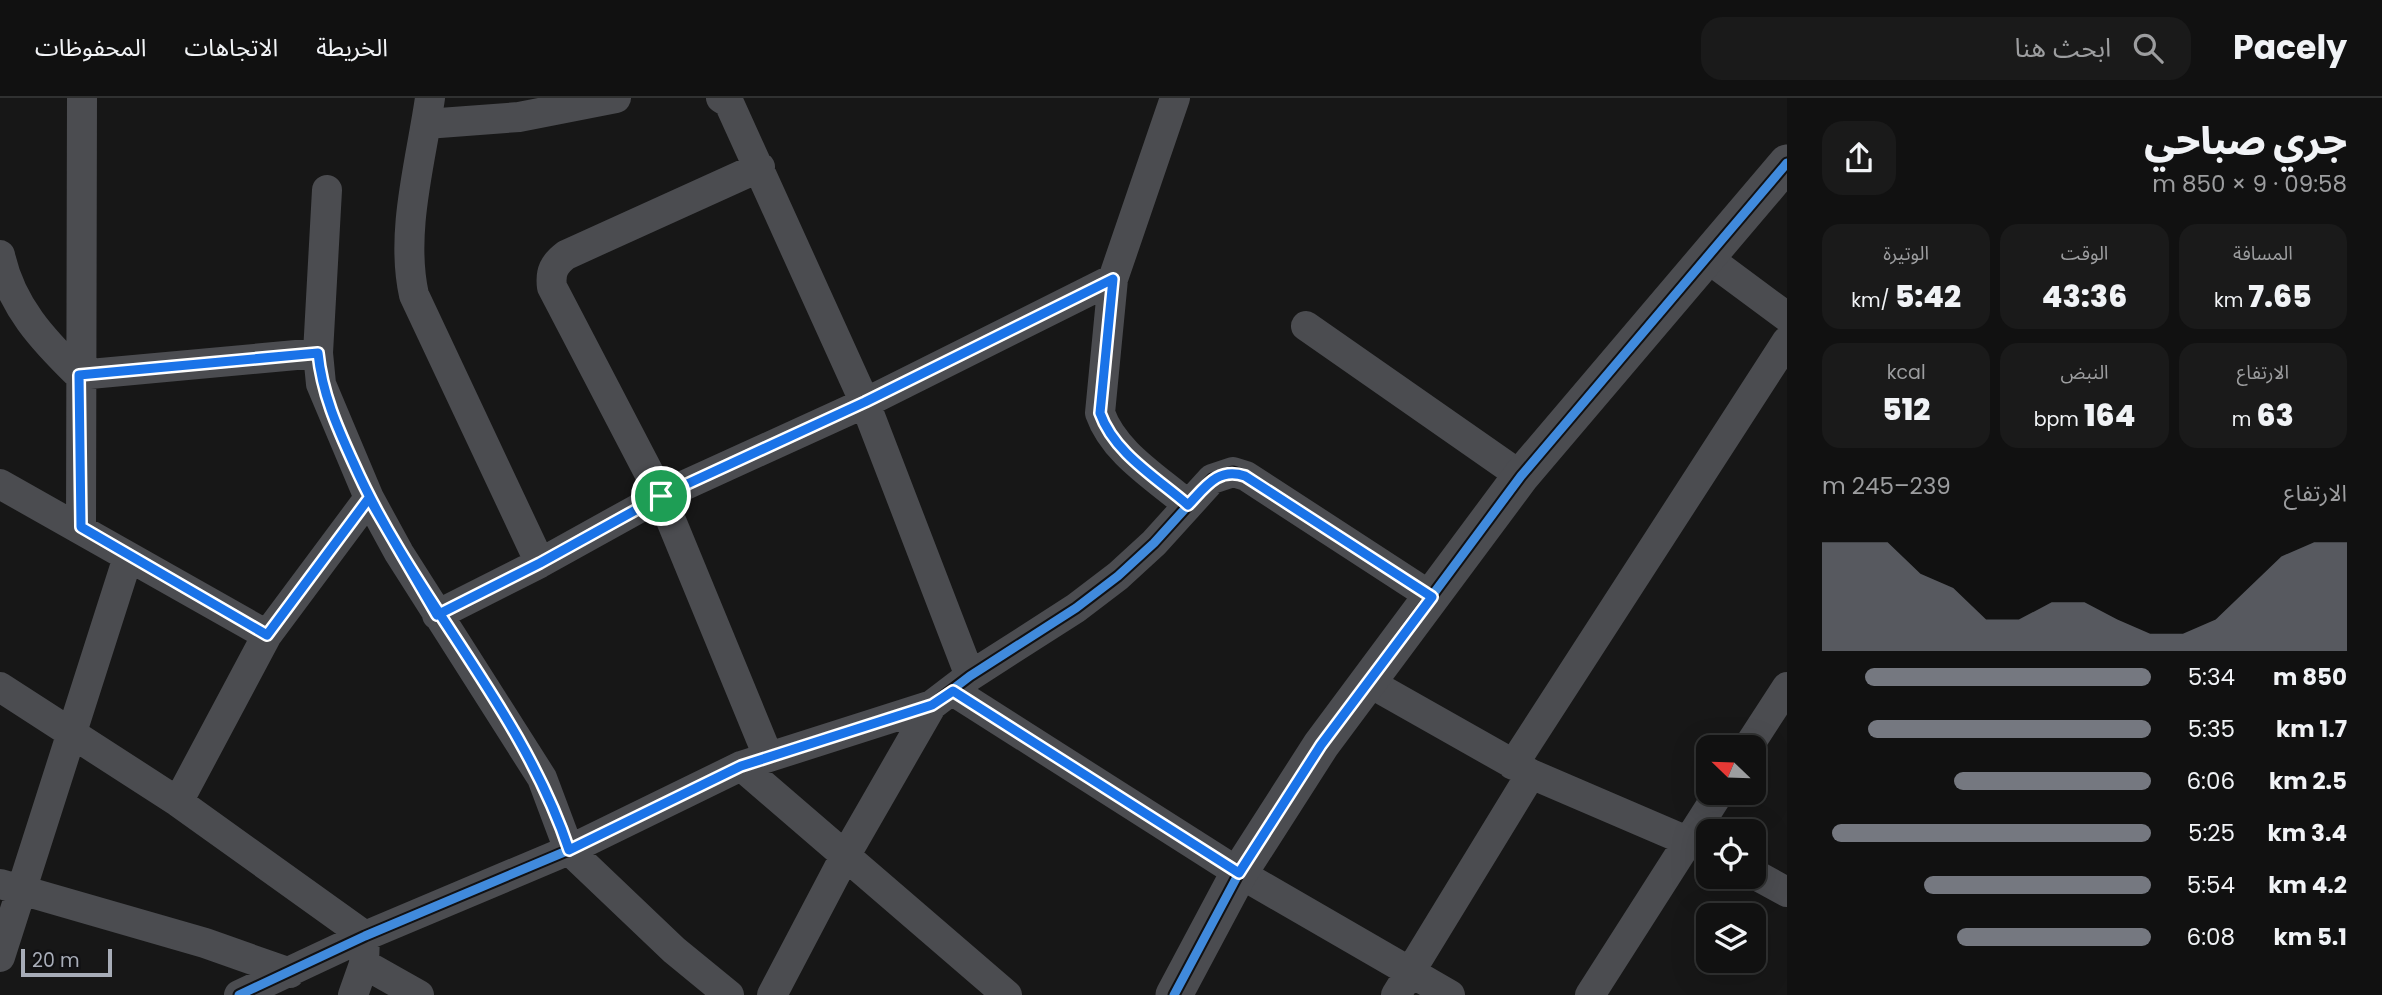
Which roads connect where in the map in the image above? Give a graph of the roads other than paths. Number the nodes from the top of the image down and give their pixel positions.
1 (82, 98) edge
2 (616, 98) edge
3 (721, 98) edge
4 (1175, 98) edge
5 (428, 111) edge
6 (1787, 163) edge
7 (760, 167) junction
8 (327, 190) dead end
9 (0, 256) edge
10 (1706, 257) junction
11 (1113, 279) junction
12 (1787, 317) edge
13 (1306, 326) dead end
14 (1787, 341) edge
15 (318, 353) junction
16 (79, 375) junction
17 (865, 402) junction
18 (1521, 476) junction
19 (0, 484) edge
20 (661, 496) junction
21 (369, 498) junction
22 (1188, 505) junction
23 (81, 527) junction
24 (128, 557) junction
25 (540, 563) junction
26 (1432, 597) junction
27 (437, 615) junction
28 (267, 635) junction
29 (1370, 683) junction
30 (0, 687) edge
31 (952, 691) junction
32 (1783, 703) edge
33 (71, 731) junction
34 (1758, 735) edge
35 (755, 761) junction
36 (1522, 769) junction
37 (178, 802) junction
38 (1696, 844) edge
39 (1696, 848) edge
40 (569, 850) junction
41 (844, 858) junction
42 (1239, 873) junction
43 (1766, 881) edge
44 (10, 887) edge
45 (1787, 892) edge
46 (364, 950) junction
47 (0, 957) edge
48 (290, 972) junction
49 (1403, 983) edge
50 (239, 995) edge
51 (353, 995) edge
52 (419, 995) edge
53 (729, 995) edge
54 (772, 995) edge
55 (1007, 995) edge
56 (1174, 995) edge
57 (1450, 995) edge
58 (1590, 995) edge

1 - 16 street
2 - 5 street
3 - 7 street
4 - 11 street
5 - 25 street
6 - 10 street
7 - 17 street
7 - 20 street
8 - 15 street
9 - 16 street
10 - 12 street
10 - 18 street
11 - 17 street
11 - 22 street
13 - 18 street
14 - 36 street
15 - 16 street
15 - 21 street
16 - 23 street
17 - 20 street
17 - 31 street
18 - 26 street
19 - 23 street
20 - 25 street
20 - 35 street
21 - 27 street
21 - 28 street
22 - 26 street
22 - 31 street
23 - 24 street
24 - 28 street
24 - 33 street
25 - 27 street
26 - 29 street
27 - 40 street
28 - 37 street
29 - 36 street
29 - 42 street
30 - 33 street
31 - 35 street
31 - 41 street
31 - 42 street
32 - 34 street
33 - 37 street
33 - 44 street
35 - 40 street
35 - 41 street
36 - 38 street
36 - 49 street
37 - 46 street
39 - 58 street
40 - 46 street
40 - 53 street
41 - 54 street
41 - 55 street
42 - 49 street
42 - 56 street
43 - 45 street
44 - 47 street
44 - 48 street
46 - 48 street
46 - 51 street
46 - 52 street
48 - 50 street
49 - 57 street

